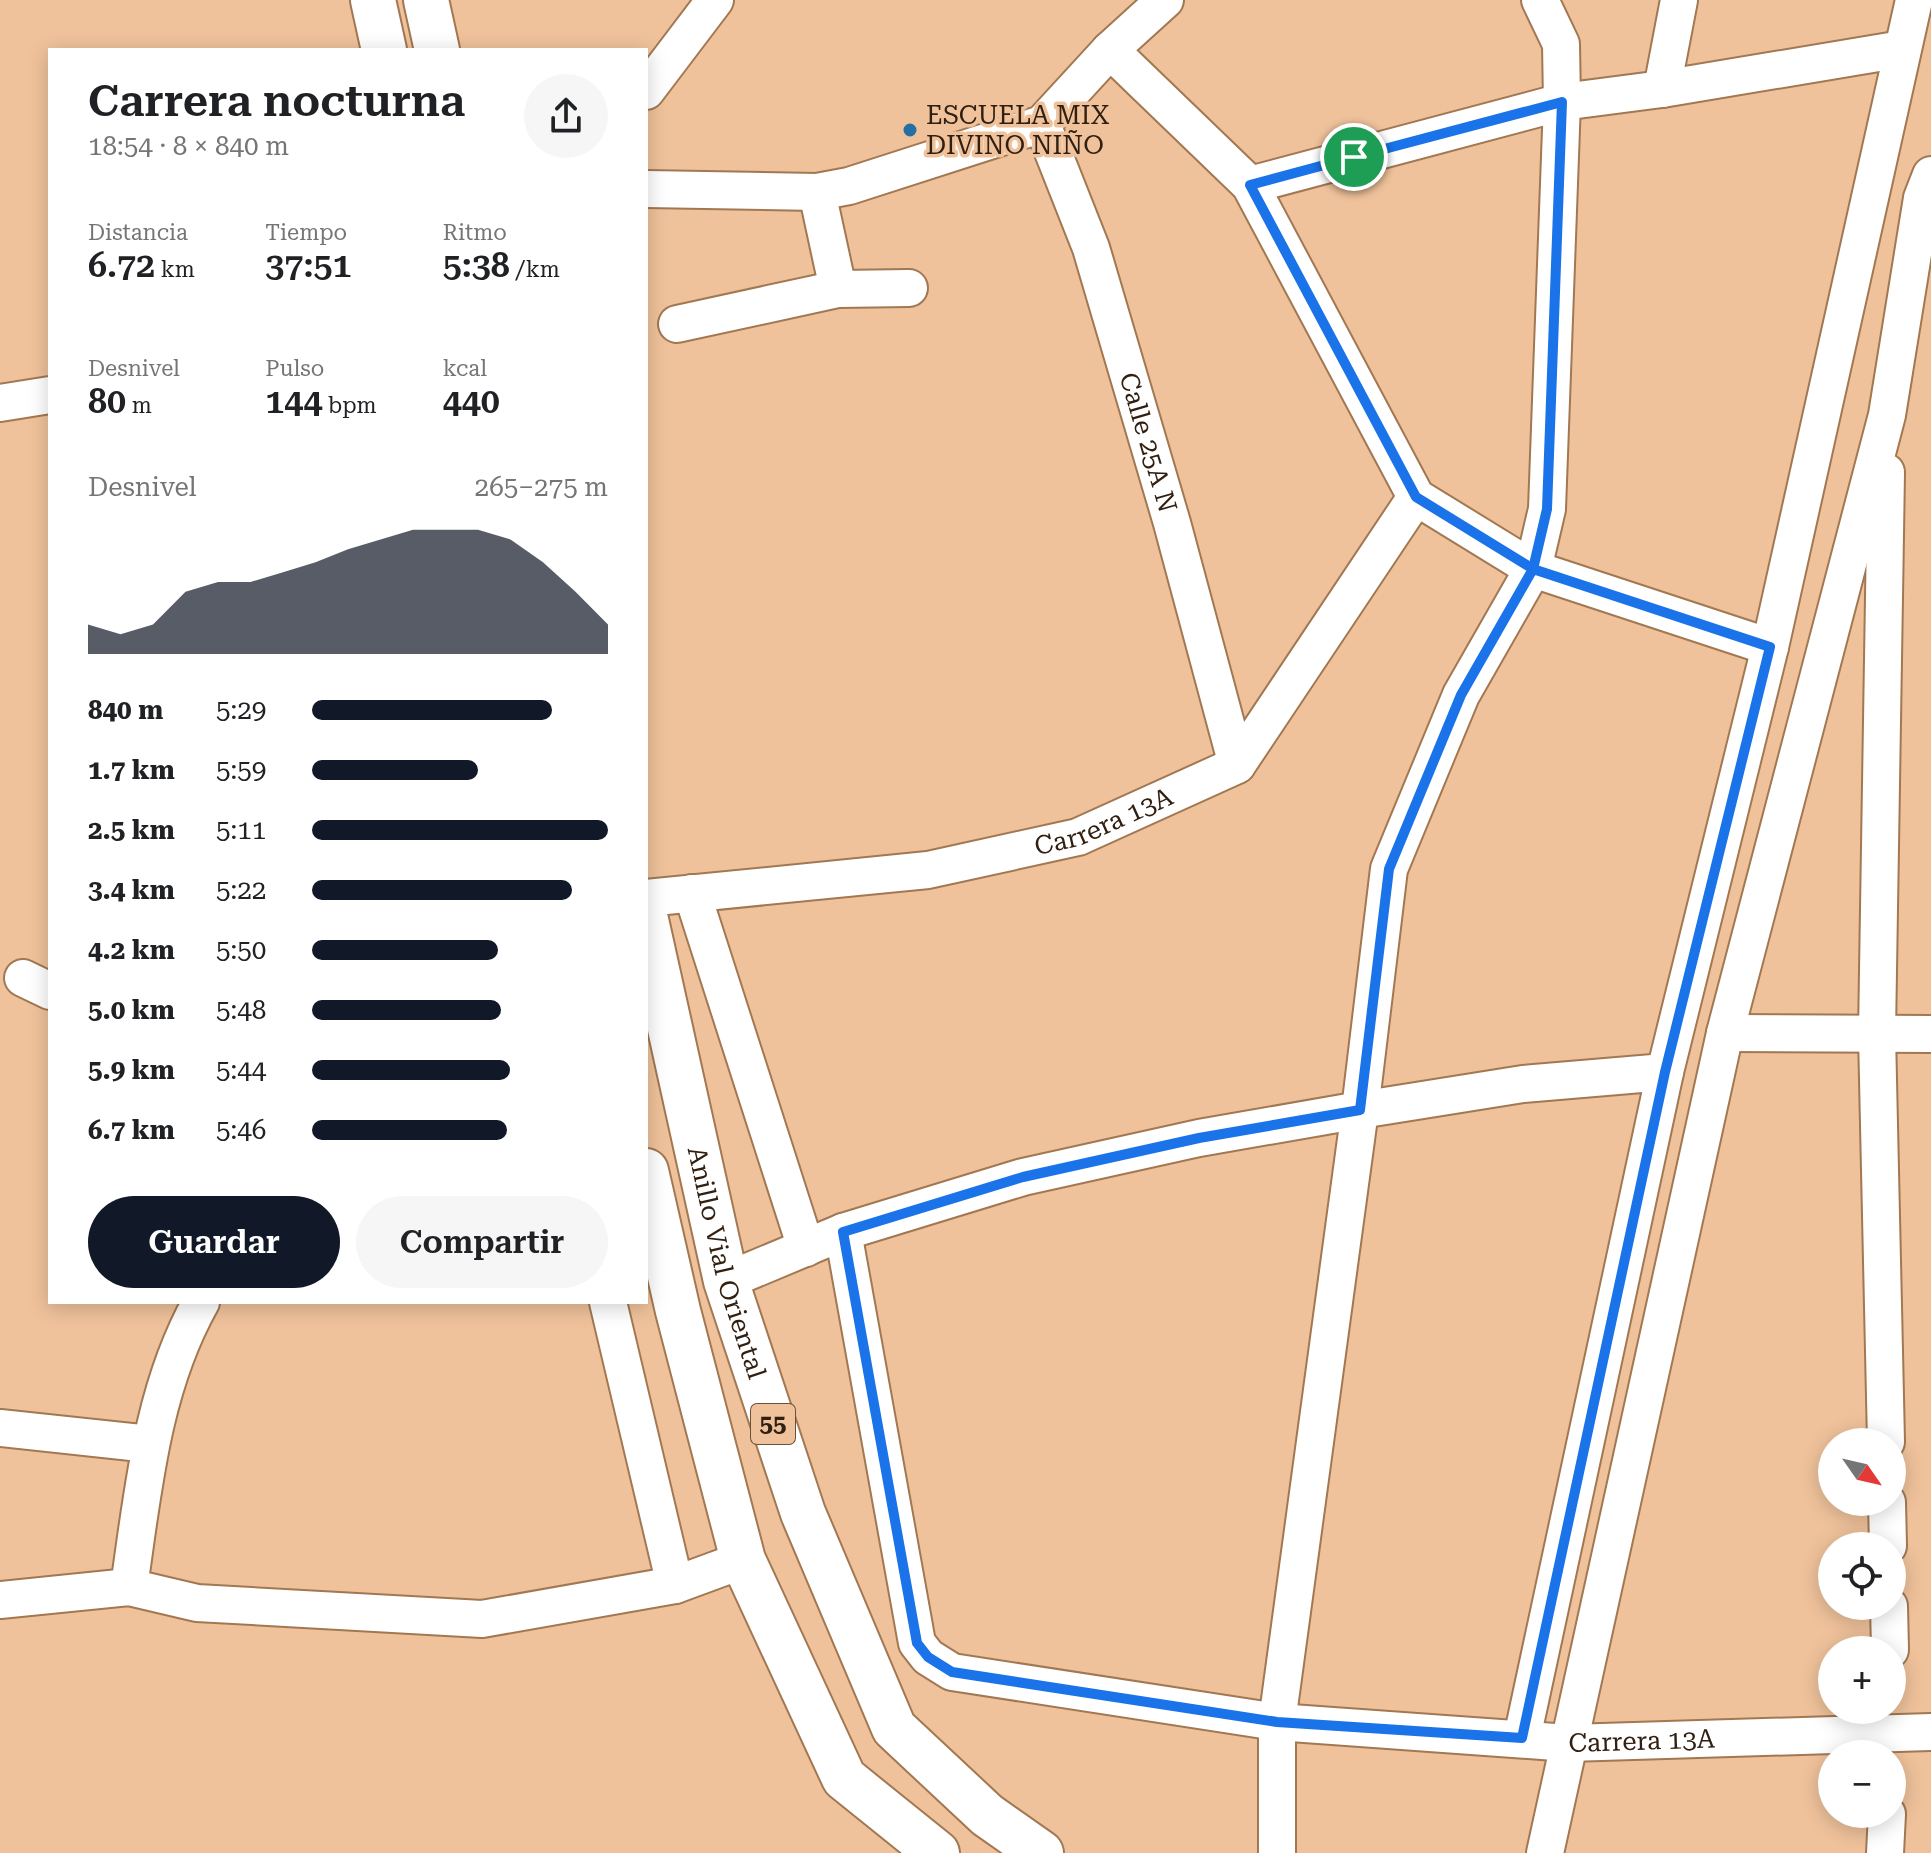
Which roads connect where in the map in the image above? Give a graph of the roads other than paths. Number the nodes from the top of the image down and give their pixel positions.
1 (373, 0) edge
2 (426, 0) edge
3 (715, 0) edge
4 (1165, 0) edge
5 (1540, 0) edge
6 (1679, 0) edge
7 (1914, 0) edge
8 (384, 48) edge
9 (437, 48) edge
10 (1902, 49) junction
11 (1110, 50) junction
12 (648, 88) edge
13 (1662, 89) junction
14 (1562, 102) junction
15 (1042, 124) junction
16 (1931, 175) edge
17 (1250, 185) junction
18 (648, 189) edge
19 (817, 192) junction
20 (909, 288) dead end
21 (838, 289) junction
22 (677, 324) dead end
23 (48, 395) edge
24 (0, 403) edge
25 (1887, 415) junction
26 (1416, 497) junction
27 (1533, 569) junction
28 (1770, 647) junction
29 (1237, 765) junction
30 (692, 893) junction
31 (648, 898) edge
32 (648, 929) edge
33 (1725, 1033) junction
34 (1877, 1034) junction
35 (1931, 1034) edge
36 (1665, 1072) junction
37 (1360, 1110) junction
38 (648, 1180) edge
39 (843, 1232) junction
40 (806, 1248) junction
41 (726, 1281) junction
42 (200, 1304) edge
43 (608, 1304) edge
44 (0, 1428) edge
45 (1886, 1428) edge
46 (150, 1444) junction
47 (743, 1560) junction
48 (675, 1585) junction
49 (129, 1587) junction
50 (0, 1600) edge
51 (1277, 1722) junction
52 (1891, 1732) edge
53 (1931, 1732) edge
54 (1522, 1738) junction
55 (1569, 1743) junction
56 (1886, 1828) edge
57 (937, 1853) edge
58 (1041, 1853) edge
59 (1277, 1853) edge
60 (1545, 1853) edge
61 (1885, 1853) edge

1 - 8 highway
2 - 9 highway
3 - 12 street
4 - 11 street
5 - 14 street
6 - 13 street
7 - 10 street
10 - 13 street
10 - 28 street
11 - 15 street
11 - 17 street
13 - 14 street
14 - 17 street
14 - 27 street
15 - 19 street
15 - 29 street, Calle 25A N
16 - 25 street
17 - 26 street
18 - 19 street
19 - 21 street
20 - 21 street
21 - 22 street
23 - 24 street
25 - 33 street
25 - 34 street
26 - 27 street
26 - 29 street
27 - 28 street
27 - 37 street
28 - 36 street
29 - 30 street, Carrera 13A
30 - 31 street, Carrera 13A
30 - 40 street
32 - 41 highway, Anillo Vial Oriental / 55
33 - 34 street
33 - 55 street
34 - 35 street
34 - 45 street
36 - 37 street
36 - 54 street
37 - 39 street
37 - 51 street
38 - 47 highway, 55
39 - 40 street
39 - 51 street, Carrera 13A
40 - 41 street
41 - 58 highway, Anillo Vial Oriental / 55
42 - 46 street
43 - 48 street
44 - 46 street
46 - 49 street
47 - 48 street
47 - 57 highway, 55
48 - 49 street
49 - 50 street
51 - 54 street, Carrera 13A
51 - 59 street
52 - 53 street, Carrera 13A
52 - 55 street, Carrera 13A
54 - 55 street, Carrera 13A
55 - 60 street
56 - 61 street

